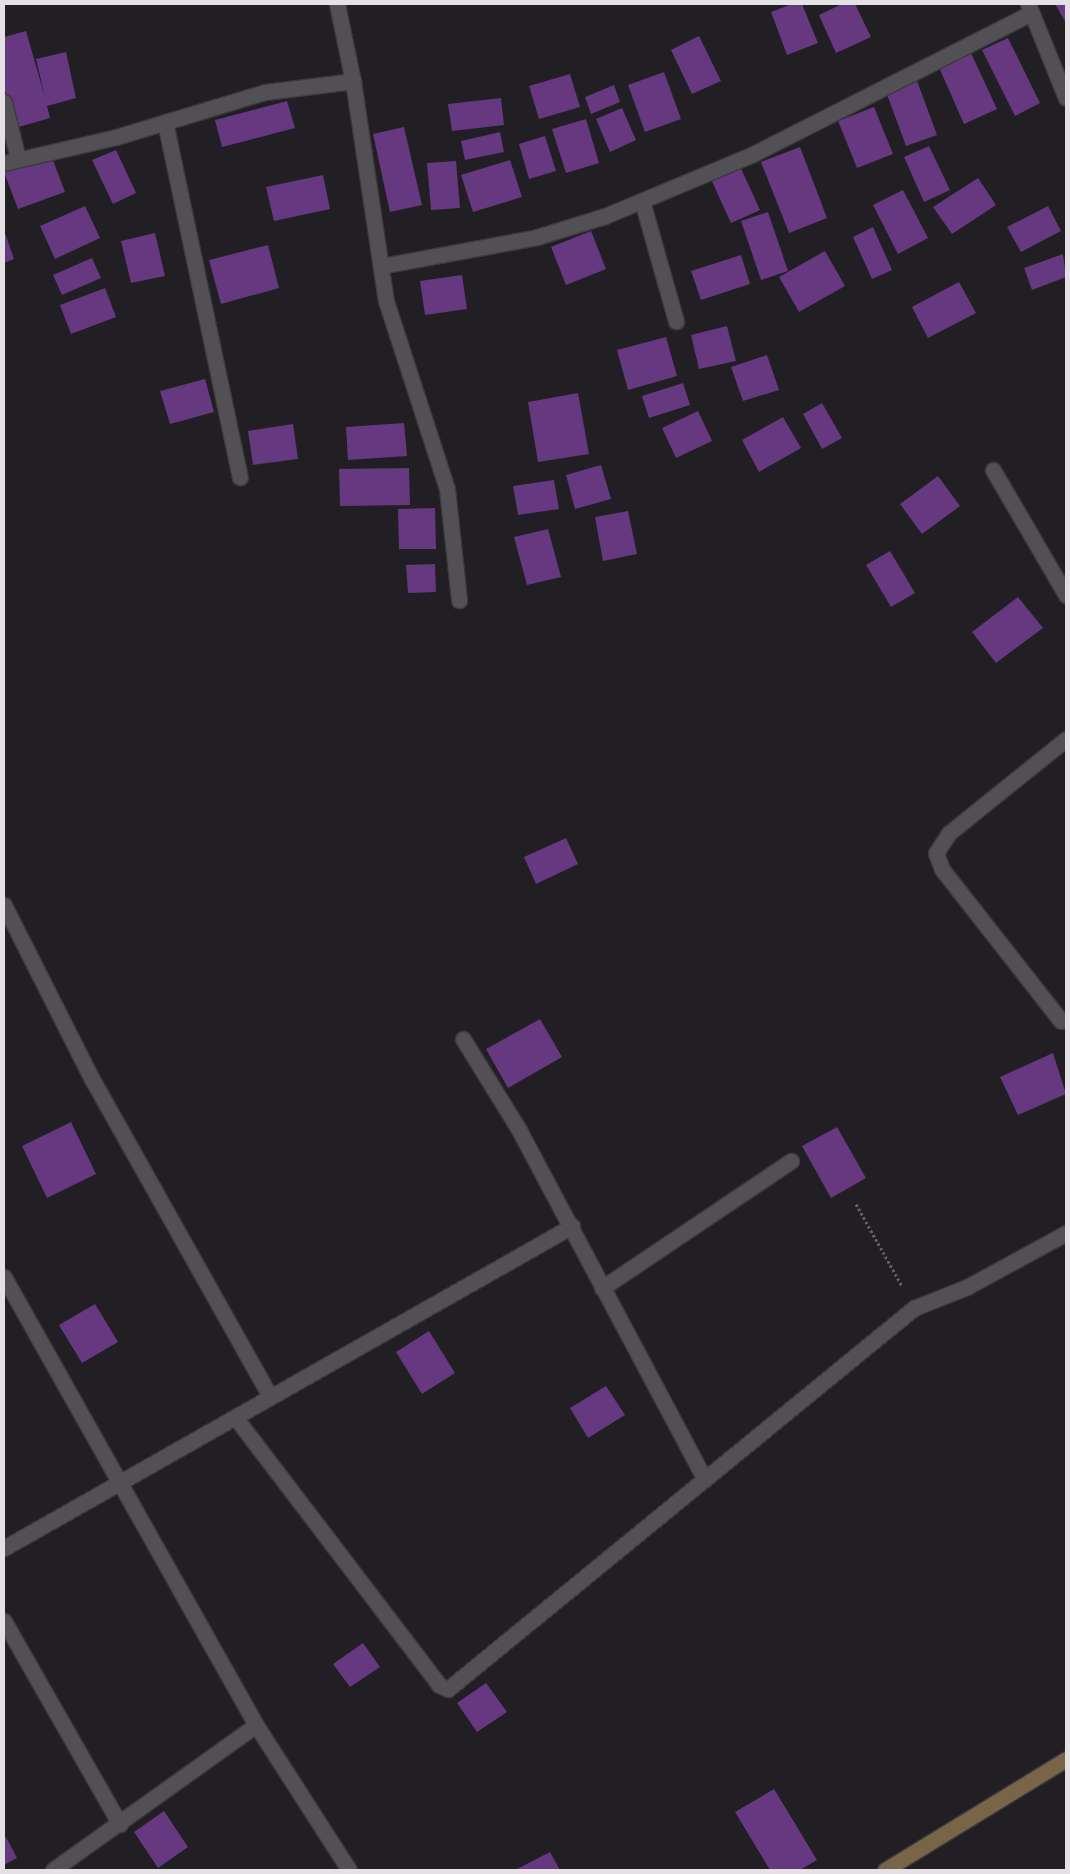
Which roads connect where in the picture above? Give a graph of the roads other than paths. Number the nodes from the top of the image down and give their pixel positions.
1 (337, 4) edge
2 (1029, 8) edge
3 (353, 81) junction
4 (1066, 98) edge
5 (4, 102) edge
6 (165, 122) junction
7 (11, 161) edge
8 (642, 201) junction
9 (382, 266) junction
10 (676, 321) dead end
11 (993, 470) dead end
12 (240, 477) dead end
13 (1066, 595) edge
14 (459, 600) dead end
15 (1066, 740) edge
16 (4, 905) edge
17 (1061, 1021) dead end
18 (463, 1039) dead end
19 (790, 1161) dead end
20 (572, 1226) junction
21 (1066, 1233) edge
22 (4, 1277) edge
23 (602, 1288) junction
24 (270, 1396) junction
25 (235, 1417) junction
26 (705, 1479) junction
27 (120, 1482) junction
28 (4, 1548) edge
29 (4, 1621) edge
30 (256, 1725) junction
31 (1066, 1759) edge
32 (120, 1824) junction
33 (53, 1870) edge
34 (349, 1870) edge
35 (885, 1870) edge

1 - 3 street
2 - 4 street
2 - 8 street
3 - 6 street
3 - 9 street
5 - 7 street
6 - 7 street
6 - 12 street
8 - 9 street
8 - 10 street
9 - 14 street
11 - 13 street
15 - 17 street
16 - 24 street
18 - 20 street
19 - 23 street
20 - 23 street
20 - 24 street
21 - 26 street
22 - 27 street
23 - 26 street
24 - 25 street
25 - 26 street
25 - 27 street
27 - 28 street
27 - 30 street
29 - 32 street
30 - 32 street
30 - 34 street
31 - 35 street
32 - 33 street

